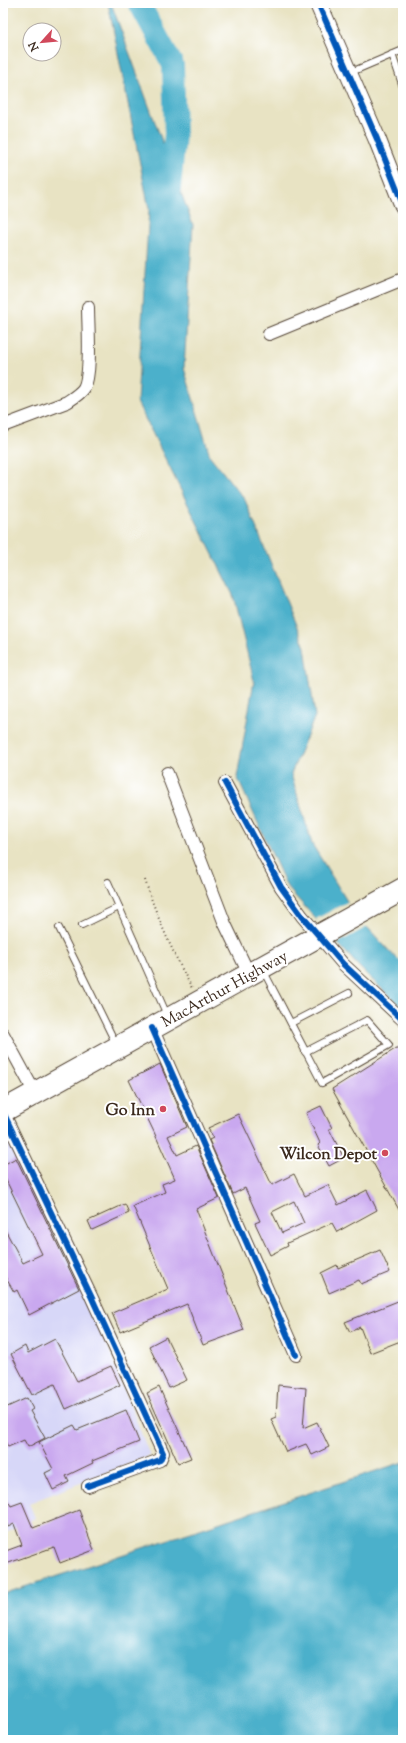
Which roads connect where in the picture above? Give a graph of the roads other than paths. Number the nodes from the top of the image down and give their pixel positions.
1 (318, 3) edge
2 (403, 50) edge
3 (392, 54) junction
4 (348, 73) junction
5 (403, 87) edge
6 (403, 205) edge
7 (403, 279) edge
8 (88, 307) dead end
9 (268, 334) dead end
10 (3, 426) edge
11 (167, 773) dead end
12 (225, 783) dead end
13 (108, 882) dead end
14 (400, 891) edge
15 (119, 907) junction
16 (82, 925) dead end
17 (59, 928) dead end
18 (321, 935) junction
19 (255, 970) junction
20 (349, 993) dead end
21 (403, 1020) edge
22 (160, 1023) junction
23 (291, 1024) junction
24 (3, 1034) edge
25 (117, 1047) junction
26 (306, 1052) junction
27 (35, 1093) junction
28 (3, 1111) edge
29 (296, 1355) dead end
30 (88, 1486) dead end

1 - 4 street
2 - 3 lane
3 - 4 lane
3 - 5 lane
4 - 6 street
7 - 9 street
8 - 10 street
11 - 19 street
12 - 18 street
13 - 15 lane
14 - 18 highway, MacArthur Highway
15 - 16 lane
15 - 22 lane
17 - 25 lane
18 - 19 highway, MacArthur Highway
18 - 21 street
19 - 22 highway, MacArthur Highway
19 - 23 lane
20 - 23 lane
22 - 25 highway, MacArthur Highway
22 - 29 street
23 - 26 lane
24 - 27 street
25 - 27 highway, MacArthur Highway
26 - 26 lane
27 - 28 highway, MacArthur Highway
28 - 30 street

